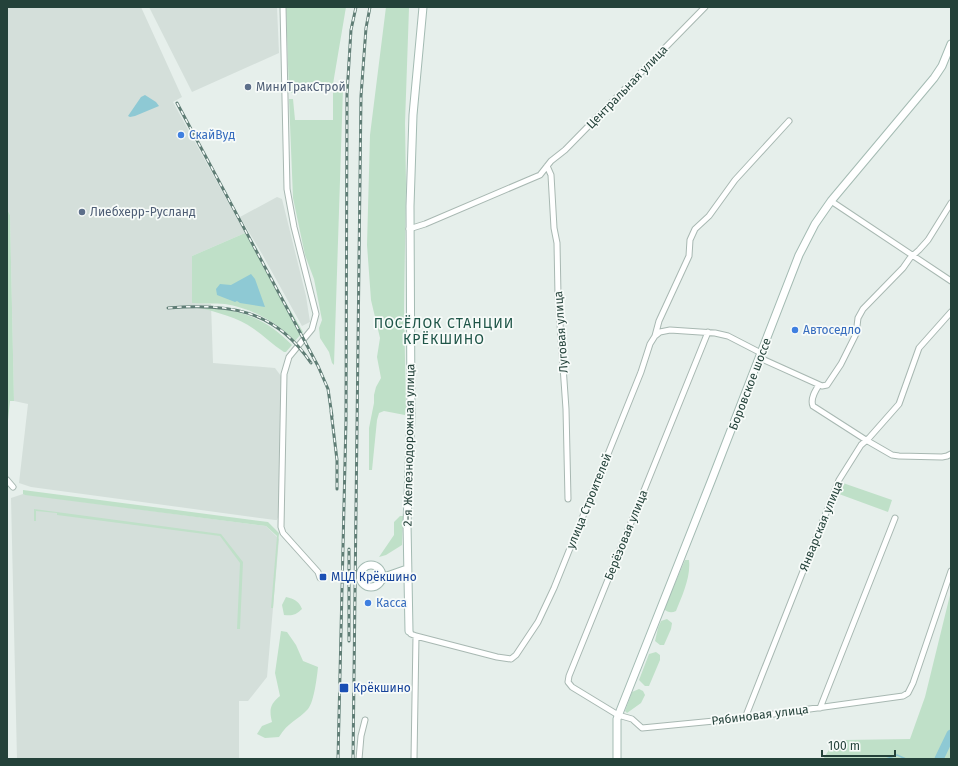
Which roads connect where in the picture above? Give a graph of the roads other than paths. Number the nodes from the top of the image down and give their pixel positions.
1 (282, 7) edge
2 (424, 7) edge
3 (705, 7) edge
4 (951, 44) edge
5 (789, 121) dead end
6 (548, 166) junction
7 (832, 201) junction
8 (951, 202) edge
9 (409, 229) junction
10 (913, 255) junction
11 (951, 281) edge
12 (951, 312) edge
13 (708, 332) junction
14 (655, 336) junction
15 (760, 356) junction
16 (820, 385) junction
17 (866, 440) junction
18 (951, 454) edge
19 (7, 480) edge
20 (13, 487) dead end
21 (568, 499) dead end
22 (895, 518) dead end
23 (406, 569) junction
24 (951, 571) edge
25 (383, 577) dead end
26 (320, 578) dead end
27 (409, 631) joint
28 (416, 636) junction
29 (820, 708) junction
30 (618, 715) junction
31 (745, 718) junction
32 (365, 720) dead end
33 (360, 759) edge
34 (414, 759) edge
35 (617, 759) edge

1 - 26 street
2 - 9 main road, 2-я Железнодорожная улица
3 - 6 street, Центральная улица
4 - 7 main road, Боровское шоссе
5 - 14 street, улица Строителей
6 - 9 street, Центральная улица
6 - 21 street, Луговая улица
7 - 10 street
7 - 15 main road, Боровское шоссе
8 - 10 street
9 - 23 main road, 2-я Железнодорожная улица
10 - 11 street
10 - 16 street
12 - 17 street, Январская улица
13 - 14 street
13 - 15 street
13 - 30 street, Берёзовая улица
14 - 28 street, улица Строителей
15 - 16 street
15 - 30 main road, Боровское шоссе
16 - 17 street
17 - 18 street
17 - 31 street, Январская улица
19 - 20 street
22 - 29 street
23 - 25 main road
23 - 27 main road, 2-я Железнодорожная улица
24 - 29 street, Рябиновая улица
27 - 28 street, 2-я Железнодорожная улица
28 - 34 street
29 - 31 street, Рябиновая улица
30 - 31 street, Рябиновая улица
30 - 35 main road, Боровское шоссе
32 - 33 street

